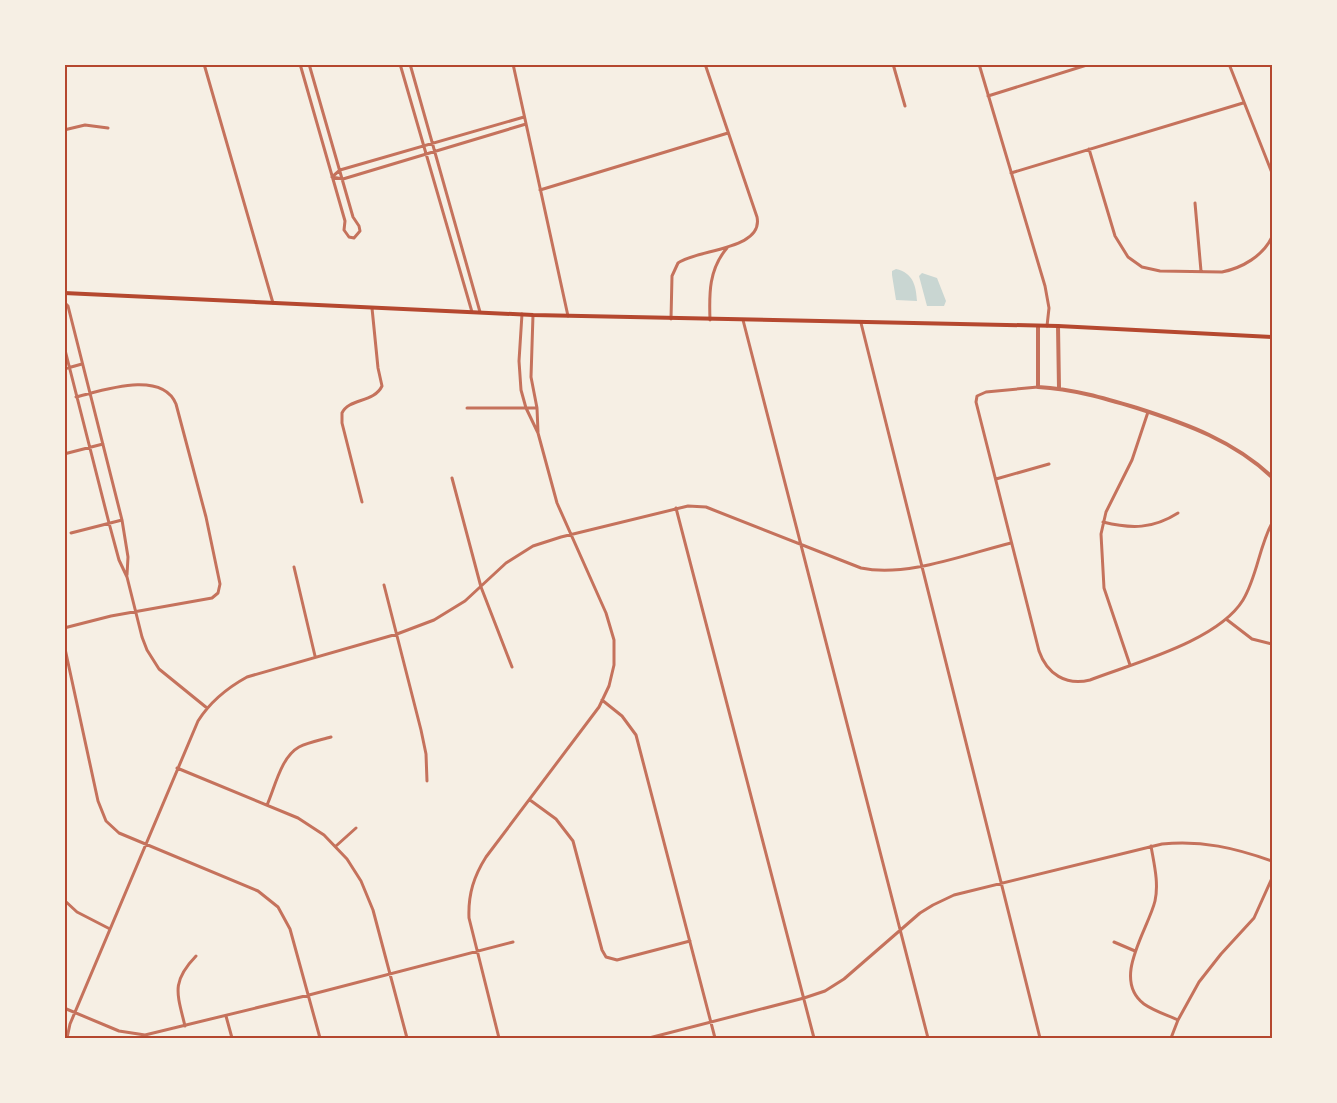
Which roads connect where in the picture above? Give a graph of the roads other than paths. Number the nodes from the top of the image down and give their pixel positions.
1 (204, 64) edge
2 (300, 64) edge
3 (309, 64) edge
4 (400, 64) edge
5 (410, 64) edge
6 (513, 64) edge
7 (705, 64) edge
8 (893, 64) edge
9 (979, 64) edge
10 (1090, 64) edge
11 (1229, 64) edge
12 (988, 96) junction
13 (1243, 103) junction
14 (905, 106) dead end
15 (524, 117) junction
16 (526, 124) junction
17 (108, 128) dead end
18 (64, 130) edge
19 (728, 133) junction
20 (432, 143) junction
21 (423, 146) junction
22 (1089, 149) junction
23 (435, 152) junction
24 (426, 154) junction
25 (340, 170) junction
26 (1011, 173) junction
27 (1272, 173) edge
28 (332, 177) junction
29 (343, 179) junction
30 (540, 190) junction
31 (1195, 202) dead end
32 (1272, 237) edge
33 (1271, 246) edge
34 (728, 247) junction
35 (1201, 271) junction
36 (64, 293) edge
37 (64, 302) edge
38 (273, 303) junction
39 (372, 308) junction
40 (472, 312) junction
41 (480, 312) junction
42 (522, 314) junction
43 (533, 315) junction
44 (568, 316) junction
45 (671, 319) junction
46 (710, 320) junction
47 (743, 320) junction
48 (860, 321) junction
49 (1038, 326) junction
50 (1047, 326) junction
51 (1058, 326) junction
52 (1272, 337) edge
53 (64, 346) edge
54 (82, 364) junction
55 (70, 367) junction
56 (64, 369) edge
57 (1038, 387) junction
58 (1059, 388) junction
59 (90, 393) junction
60 (76, 397) junction
61 (467, 408) dead end
62 (525, 408) junction
63 (537, 408) junction
64 (1148, 412) junction
65 (538, 434) junction
66 (103, 444) junction
67 (90, 447) junction
68 (64, 454) edge
69 (1049, 464) dead end
70 (1272, 477) edge
71 (452, 478) dead end
72 (996, 479) junction
73 (362, 502) dead end
74 (676, 508) junction
75 (1178, 513) dead end
76 (122, 520) junction
77 (1103, 522) junction
78 (109, 523) junction
79 (1272, 523) edge
80 (71, 533) dead end
81 (570, 535) junction
82 (1011, 543) junction
83 (802, 545) junction
84 (922, 566) junction
85 (294, 567) dead end
86 (127, 577) junction
87 (384, 585) dead end
88 (481, 587) junction
89 (135, 612) junction
90 (1226, 619) junction
91 (64, 628) edge
92 (397, 634) junction
93 (64, 644) edge
94 (1272, 644) edge
95 (315, 656) junction
96 (1130, 665) junction
97 (512, 668) dead end
98 (602, 700) junction
99 (207, 708) junction
100 (331, 737) dead end
101 (177, 768) junction
102 (427, 781) dead end
103 (530, 800) junction
104 (267, 805) junction
105 (356, 828) dead end
106 (146, 844) junction
107 (336, 846) junction
108 (1151, 846) junction
109 (1272, 861) edge
110 (1272, 878) edge
111 (1001, 883) junction
112 (64, 900) edge
113 (110, 929) junction
114 (900, 931) junction
115 (690, 941) junction
116 (513, 942) dead end
117 (1114, 942) dead end
118 (476, 951) junction
119 (1135, 951) junction
120 (196, 956) dead end
121 (390, 973) junction
122 (309, 995) junction
123 (804, 998) junction
124 (64, 1008) edge
125 (75, 1013) junction
126 (226, 1016) junction
127 (1178, 1020) junction
128 (711, 1022) junction
129 (185, 1026) junction
130 (145, 1037) edge
131 (67, 1038) edge
132 (232, 1038) edge
133 (320, 1038) edge
134 (406, 1038) edge
135 (499, 1038) edge
136 (534, 1038) edge
137 (548, 1038) edge
138 (649, 1038) edge
139 (715, 1038) edge
140 (814, 1038) edge
141 (928, 1038) edge
142 (1040, 1038) edge
143 (1171, 1038) edge

1 - 38 street
2 - 28 street
3 - 25 street
4 - 21 street
5 - 20 street
6 - 15 street
7 - 19 street
8 - 14 street
9 - 12 street
10 - 12 street
11 - 13 street
12 - 26 street
13 - 22 street
13 - 27 street
15 - 16 street
15 - 20 street
16 - 23 street
16 - 30 street
17 - 18 street
19 - 30 street
19 - 34 street
20 - 21 street
20 - 23 street
21 - 24 street
21 - 25 street
22 - 26 street
22 - 35 street
23 - 24 street
23 - 41 street
24 - 29 street
24 - 40 street
25 - 28 street
25 - 29 street
26 - 50 street
28 - 29 street
28 - 29 street
30 - 44 street
31 - 35 street
32 - 33 street
33 - 35 street
34 - 45 street
34 - 46 street
36 - 38 main road
37 - 54 street
38 - 39 main road
39 - 40 main road
39 - 73 street
40 - 41 main road
41 - 42 main road
42 - 43 main road
42 - 62 street
43 - 44 main road
43 - 63 street
44 - 45 main road
45 - 46 main road
46 - 47 main road
47 - 48 main road
47 - 83 street
48 - 49 main road
48 - 84 street
49 - 50 main road
49 - 57 street
50 - 51 main road
51 - 52 main road
51 - 58 street
53 - 55 street
54 - 55 street
54 - 59 street
55 - 56 street
55 - 60 street
57 - 58 street
57 - 72 street
58 - 64 street
59 - 60 street
59 - 66 street
59 - 89 street
60 - 67 street
61 - 62 street
62 - 63 street
62 - 65 street
63 - 65 street
64 - 70 street
64 - 77 street
65 - 81 street
66 - 67 street
66 - 76 street
67 - 68 street
67 - 78 street
69 - 72 street
71 - 88 street
72 - 82 street
74 - 81 street
74 - 83 street
74 - 123 street
75 - 77 street
76 - 78 street
76 - 86 street
77 - 96 street
78 - 80 street
78 - 86 street
79 - 90 street
81 - 88 street
81 - 98 street
82 - 84 street
82 - 96 street
83 - 84 street
83 - 114 street
84 - 111 street
85 - 95 street
86 - 89 street
87 - 92 street
88 - 92 street
88 - 97 street
89 - 91 street
89 - 99 street
90 - 94 street
90 - 96 street
92 - 95 street
92 - 102 street
93 - 106 street
95 - 99 street
98 - 103 street
98 - 115 street
99 - 101 street
100 - 104 street
101 - 104 street
101 - 106 street
103 - 115 street
103 - 118 street
104 - 107 street
105 - 107 street
106 - 113 street
106 - 122 street
107 - 121 street
108 - 109 street
108 - 111 street
108 - 119 street
110 - 127 street
111 - 114 street
111 - 142 street
112 - 113 street
113 - 125 street
114 - 123 street
114 - 141 street
115 - 128 street
116 - 118 street
117 - 119 street
118 - 121 street
118 - 135 street
119 - 127 street
120 - 129 street
121 - 122 street
121 - 134 street
122 - 126 street
122 - 133 street
123 - 128 street
123 - 140 street
124 - 125 street
125 - 130 street
125 - 131 street
126 - 129 street
126 - 132 street
127 - 143 street
128 - 138 street
128 - 139 street
129 - 130 street
136 - 137 street

